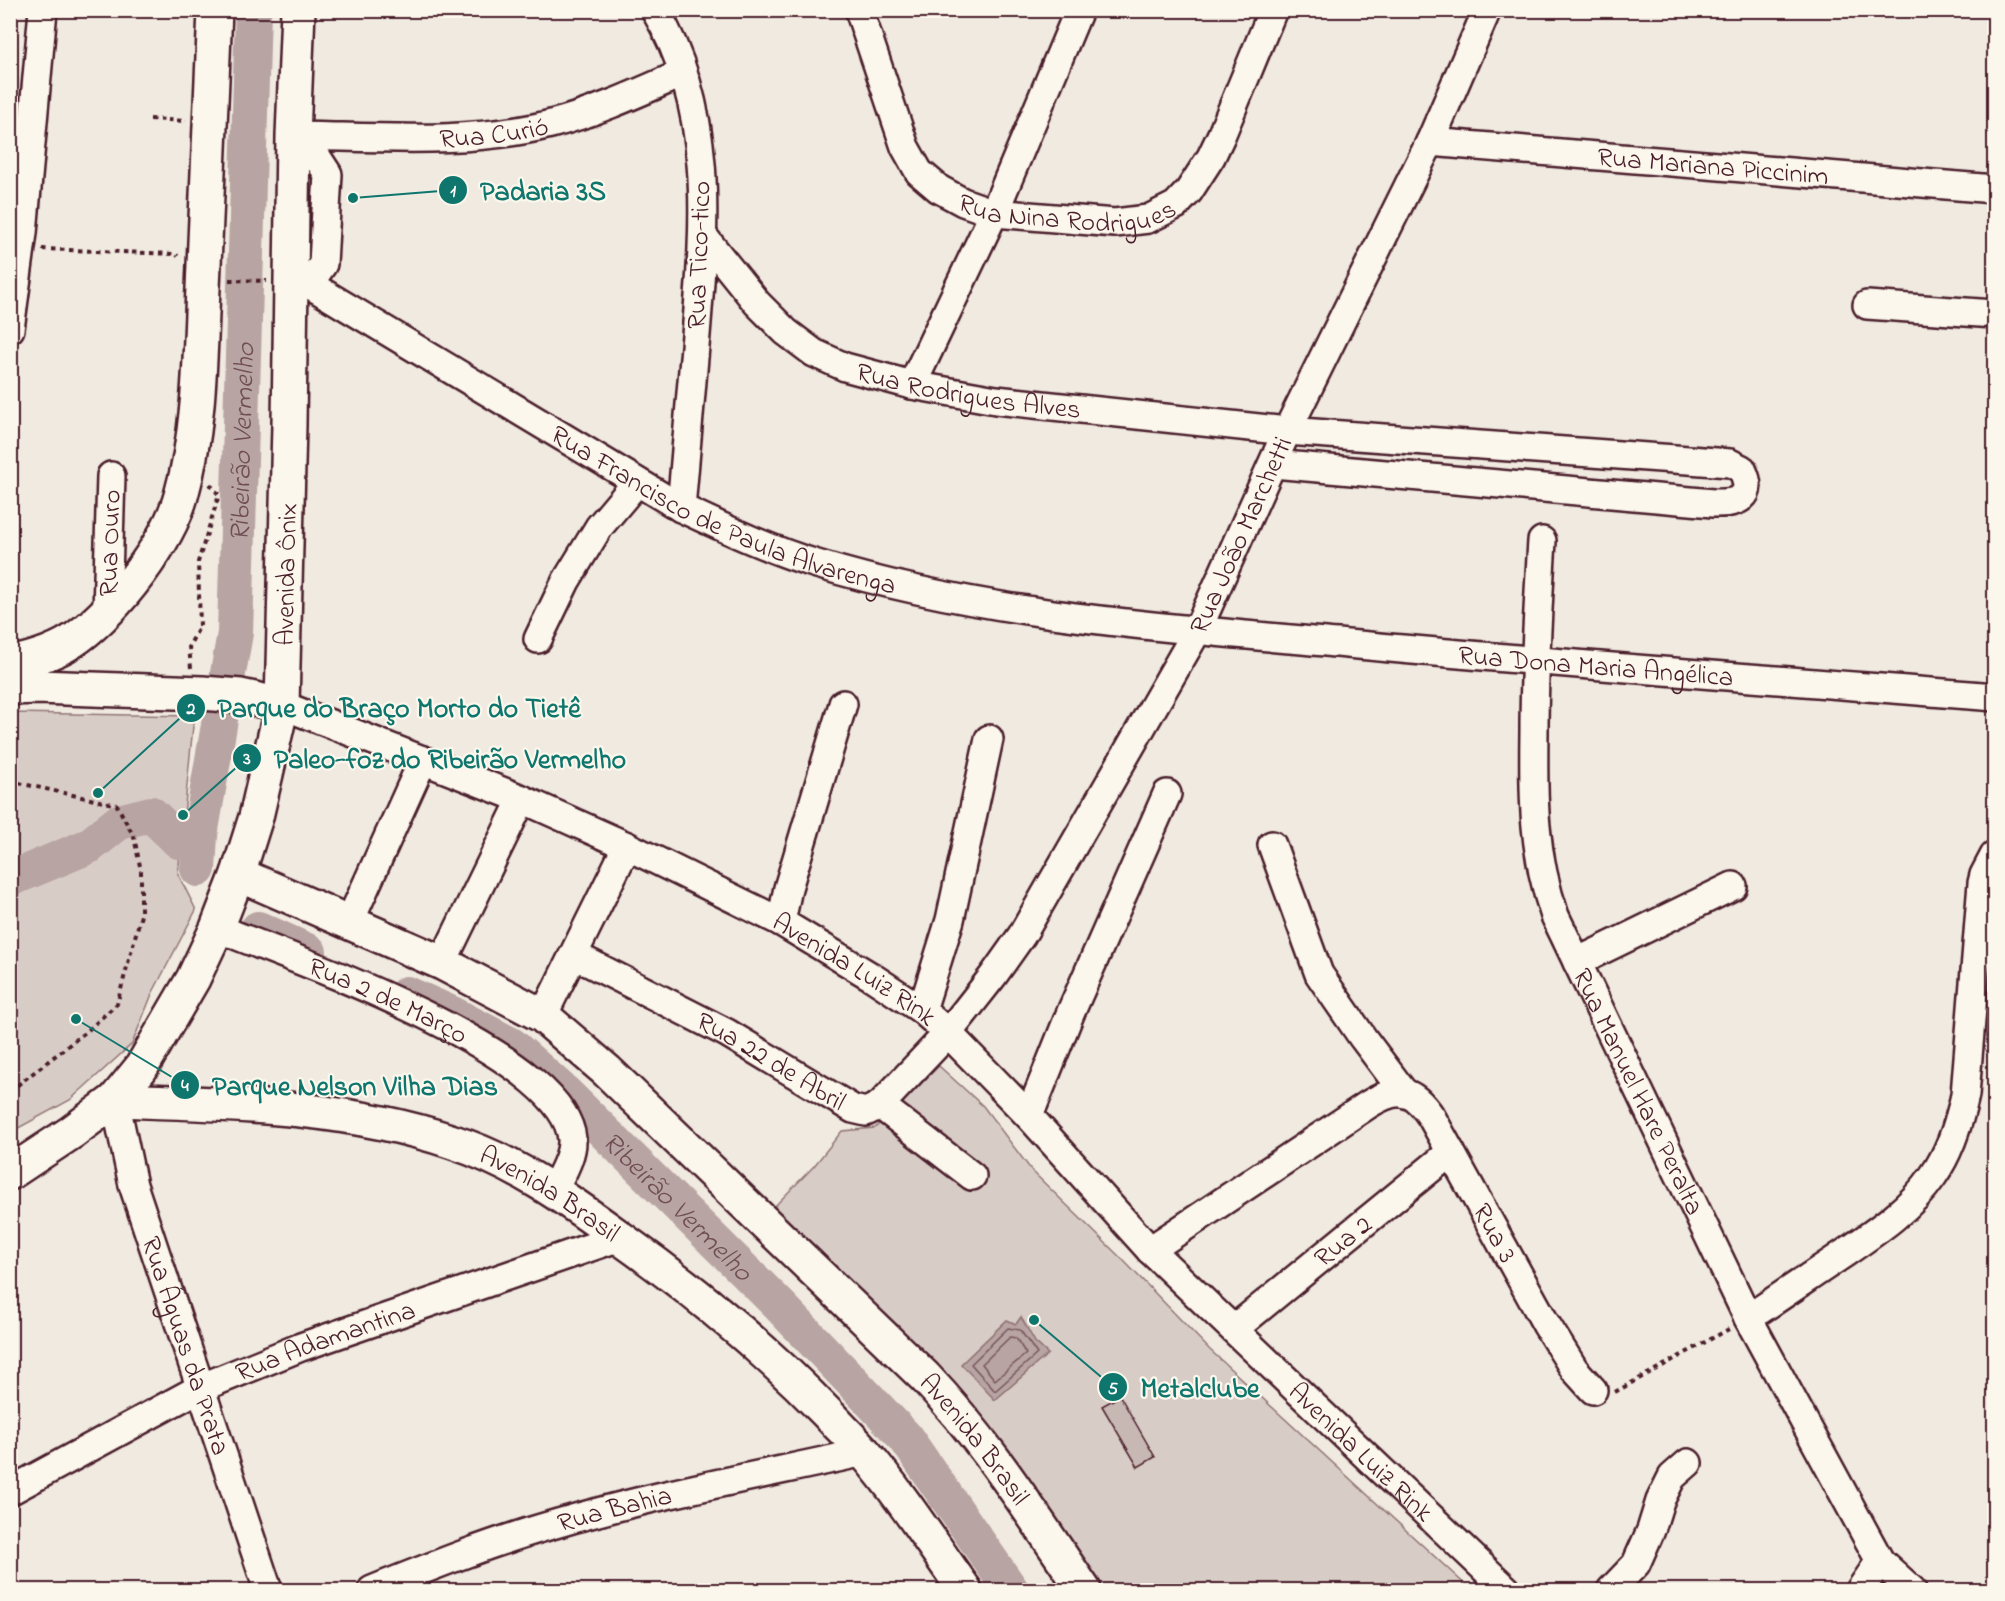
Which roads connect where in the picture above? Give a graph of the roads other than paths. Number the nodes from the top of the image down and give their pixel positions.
1 (43, 10) edge
2 (215, 10) edge
3 (298, 10) edge
4 (655, 10) edge
5 (859, 10) edge
6 (1055, 10) edge
7 (1079, 10) edge
8 (1273, 10) edge
9 (1487, 10) edge
10 (1066, 41) junction
11 (683, 73) junction
12 (298, 136) junction
13 (1430, 142) junction
14 (1995, 189) edge
15 (994, 213) junction
16 (704, 237) junction
17 (290, 280) junction
18 (1868, 305) dead end
19 (1995, 314) edge
20 (10, 329) edge
21 (912, 385) junction
22 (1287, 431) junction
23 (1273, 464) junction
24 (111, 476) dead end
25 (637, 482) junction
26 (681, 508) junction
27 (1542, 541) dead end
28 (107, 612) junction
29 (1197, 631) junction
30 (538, 639) dead end
31 (1534, 661) junction
32 (10, 664) edge
33 (10, 688) edge
34 (1995, 697) edge
35 (843, 704) dead end
36 (282, 705) junction
37 (989, 739) dead end
38 (423, 760) junction
39 (1167, 794) dead end
40 (522, 799) junction
41 (1272, 845) dead end
42 (627, 846) junction
43 (1995, 856) edge
44 (238, 874) junction
45 (1733, 886) dead end
46 (350, 921) junction
47 (781, 922) junction
48 (217, 928) junction
49 (574, 955) junction
50 (1577, 962) junction
51 (442, 963) junction
52 (922, 1011) junction
53 (543, 1016) junction
54 (948, 1033) junction
55 (1396, 1094) junction
56 (115, 1100) junction
57 (880, 1105) junction
58 (1029, 1116) junction
59 (1451, 1152) junction
60 (10, 1173) edge
61 (972, 1176) dead end
62 (554, 1190) junction
63 (620, 1237) junction
64 (1150, 1250) junction
65 (1748, 1318) junction
66 (1234, 1329) junction
67 (200, 1388) junction
68 (1593, 1390) road end
69 (865, 1452) junction
70 (1688, 1463) dead end
71 (10, 1491) edge
72 (1880, 1561) junction
73 (1619, 1588) edge
74 (268, 1590) edge
75 (372, 1590) edge
76 (964, 1590) edge
77 (1084, 1590) edge
78 (1507, 1590) edge
79 (1860, 1590) edge
80 (1912, 1590) edge

1 - 20 street
2 - 28 main road
3 - 12 main road, Avenida Ônix
4 - 11 street, Rua Tico-tico
5 - 15 street, Rua Nina Rodrigues
6 - 10 street
7 - 10 street
8 - 15 street, Rua Nina Rodrigues
9 - 13 street, Rua João Marchetti
10 - 15 street
11 - 12 street, Rua Curió
11 - 16 street, Rua Tico-tico
12 - 17 main road, Avenida Ônix
13 - 14 street, Rua Mariana Piccinim
13 - 22 street, Rua João Marchetti
15 - 21 street
16 - 21 street, Rua Rodrigues Alves
16 - 26 street, Rua Tico-tico
17 - 25 street, Rua Francisco de Paula Alvarenga
17 - 36 main road, Avenida Ônix
18 - 19 street
21 - 22 street, Rua Rodrigues Alves
22 - 23 street, Rua João Marchetti
22 - 23 street, Rua Rodrigues Alves
23 - 29 street, Rua João Marchetti
24 - 28 street, Rua Ouro
25 - 26 street, Rua Francisco de Paula Alvarenga
25 - 30 street
26 - 29 street, Rua Francisco de Paula Alvarenga
27 - 31 street, Rua Manuel Hare Peralta
28 - 32 main road
29 - 31 street, Rua Dona Maria Angélica
29 - 54 street, Rua João Marchetti
31 - 34 street, Rua Dona Maria Angélica
31 - 50 street, Rua Manuel Hare Peralta
33 - 36 main road, Avenida Luiz Rink
35 - 47 street
36 - 38 street, Avenida Luiz Rink
36 - 44 main road, Avenida Ônix
37 - 52 street
38 - 40 street, Avenida Luiz Rink
38 - 46 street
39 - 58 street
40 - 42 street, Avenida Luiz Rink
40 - 51 street
41 - 55 street, Rua 3
42 - 47 street, Avenida Luiz Rink
42 - 49 street
43 - 65 street
44 - 46 main road, Avenida Brasil
44 - 48 main road, Avenida Ônix
45 - 50 street
46 - 51 main road, Avenida Brasil
47 - 52 street, Avenida Luiz Rink
48 - 56 main road, Avenida Ônix
48 - 62 street, Rua 2 de Março
49 - 53 street
49 - 57 street, Rua 22 de Abril
50 - 65 street, Rua Manuel Hare Peralta
51 - 53 main road, Avenida Brasil
52 - 54 street, Avenida Luiz Rink
53 - 77 main road, Avenida Brasil
54 - 57 street, Rua 22 de Abril
54 - 58 street, Avenida Luiz Rink
55 - 59 street, Rua 3
55 - 64 street
56 - 60 main road
56 - 62 main road, Avenida Brasil
56 - 67 street, Rua Águas da Prata
57 - 61 street
58 - 64 street, Avenida Luiz Rink
59 - 66 street, Rua 2
59 - 68 street, Rua 3
62 - 63 main road, Avenida Brasil
63 - 67 street, Rua Adamantina
63 - 69 main road, Avenida Brasil
64 - 66 street, Avenida Luiz Rink
65 - 72 street, Rua Manuel Hare Peralta
66 - 78 street, Avenida Luiz Rink
67 - 71 street, Rua Adamantina
67 - 74 street, Rua Águas da Prata
69 - 75 street, Rua Bahia
69 - 76 main road, Avenida Brasil
70 - 73 street
72 - 79 street
72 - 80 street, Rua Manuel Hare Peralta

